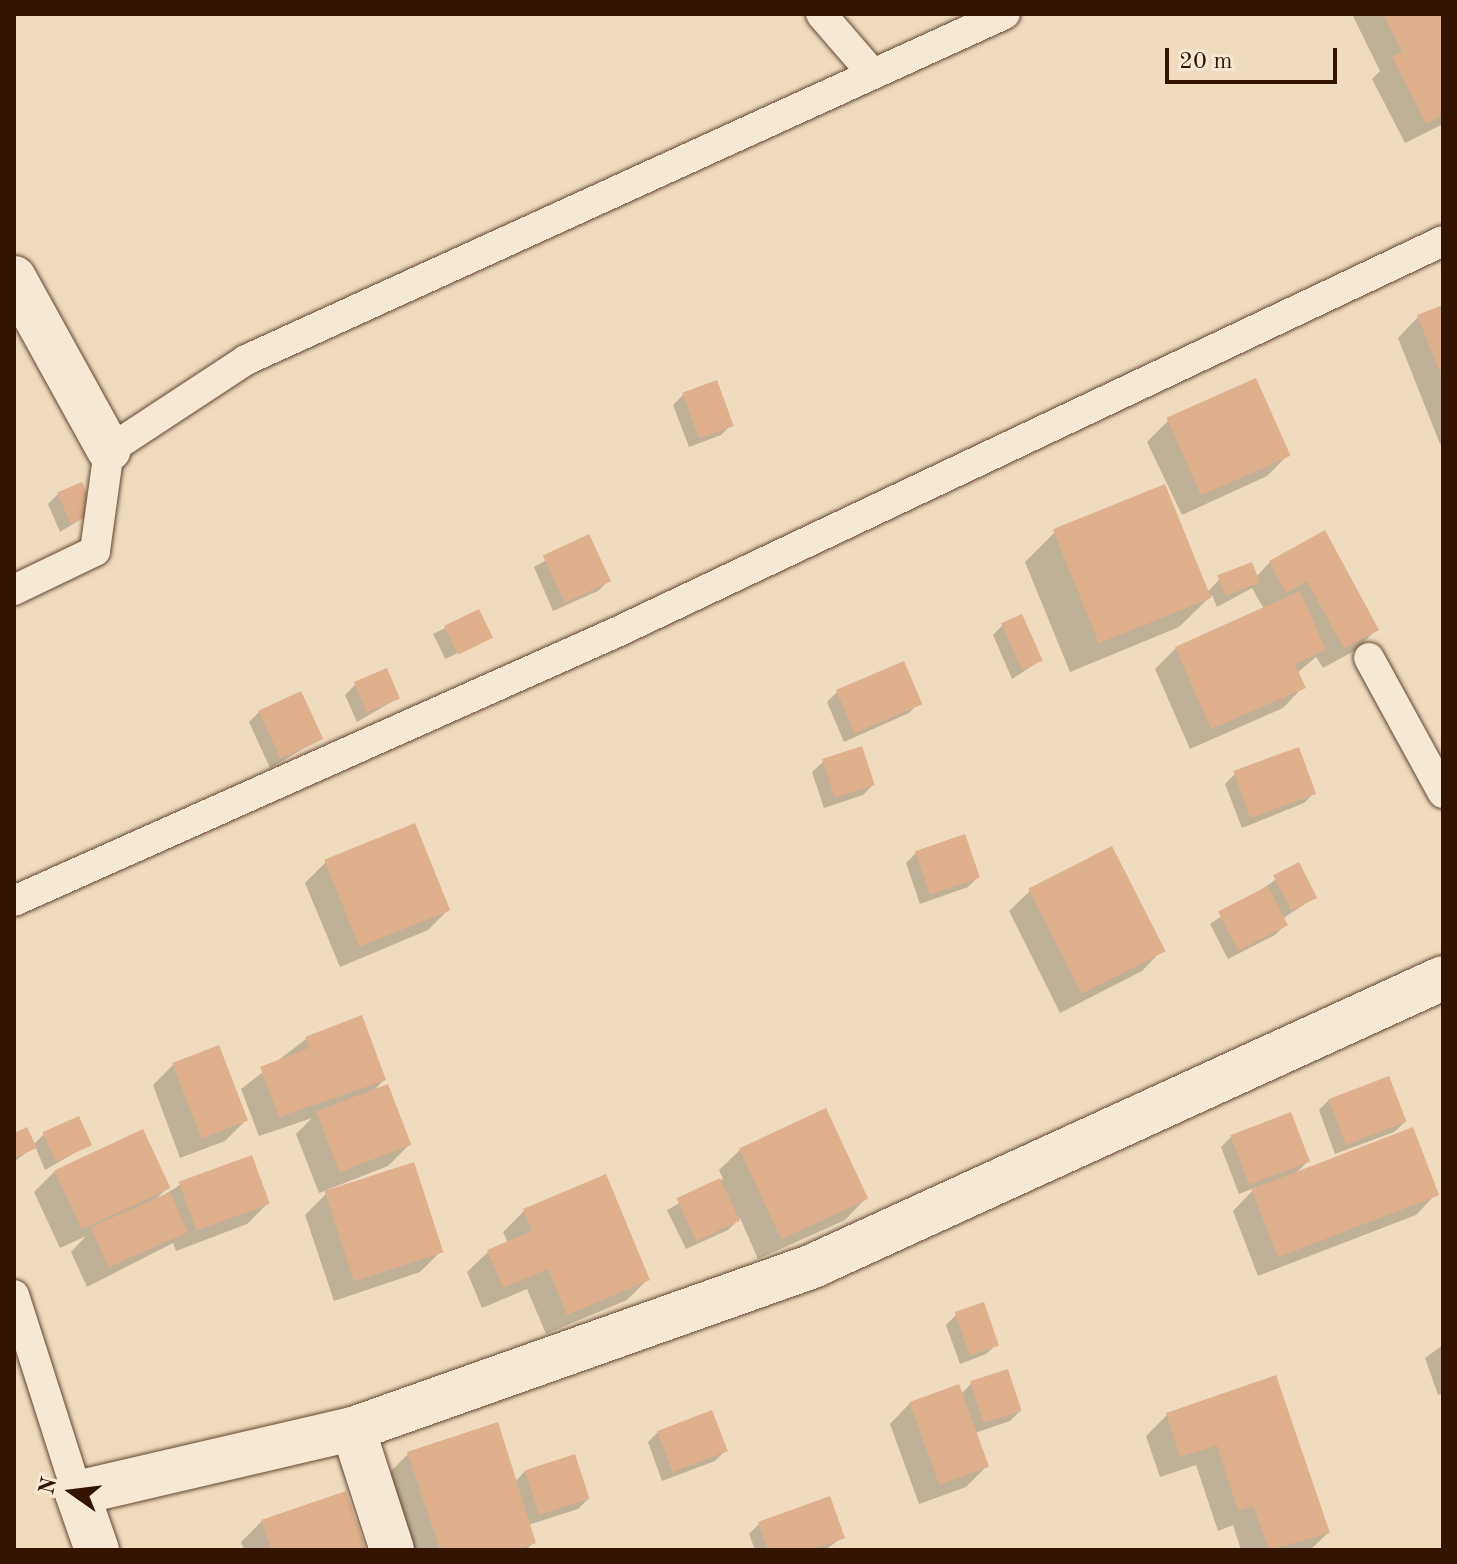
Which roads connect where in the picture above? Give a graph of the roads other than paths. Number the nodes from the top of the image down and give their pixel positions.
1 (821, 14) edge
2 (1005, 14) edge
3 (872, 73) junction
4 (1443, 241) edge
5 (14, 278) edge
6 (109, 450) junction
7 (14, 590) edge
8 (1369, 658) dead end
9 (1443, 793) edge
10 (14, 901) edge
11 (1443, 978) edge
12 (14, 1295) edge
13 (353, 1429) junction
14 (77, 1493) junction
15 (97, 1550) edge
16 (392, 1550) edge

1 - 3 lane
2 - 3 lane
3 - 6 lane
4 - 10 lane
5 - 6 street
6 - 7 lane
8 - 9 lane
11 - 13 street
12 - 14 lane
13 - 14 street
13 - 16 street
14 - 15 street

